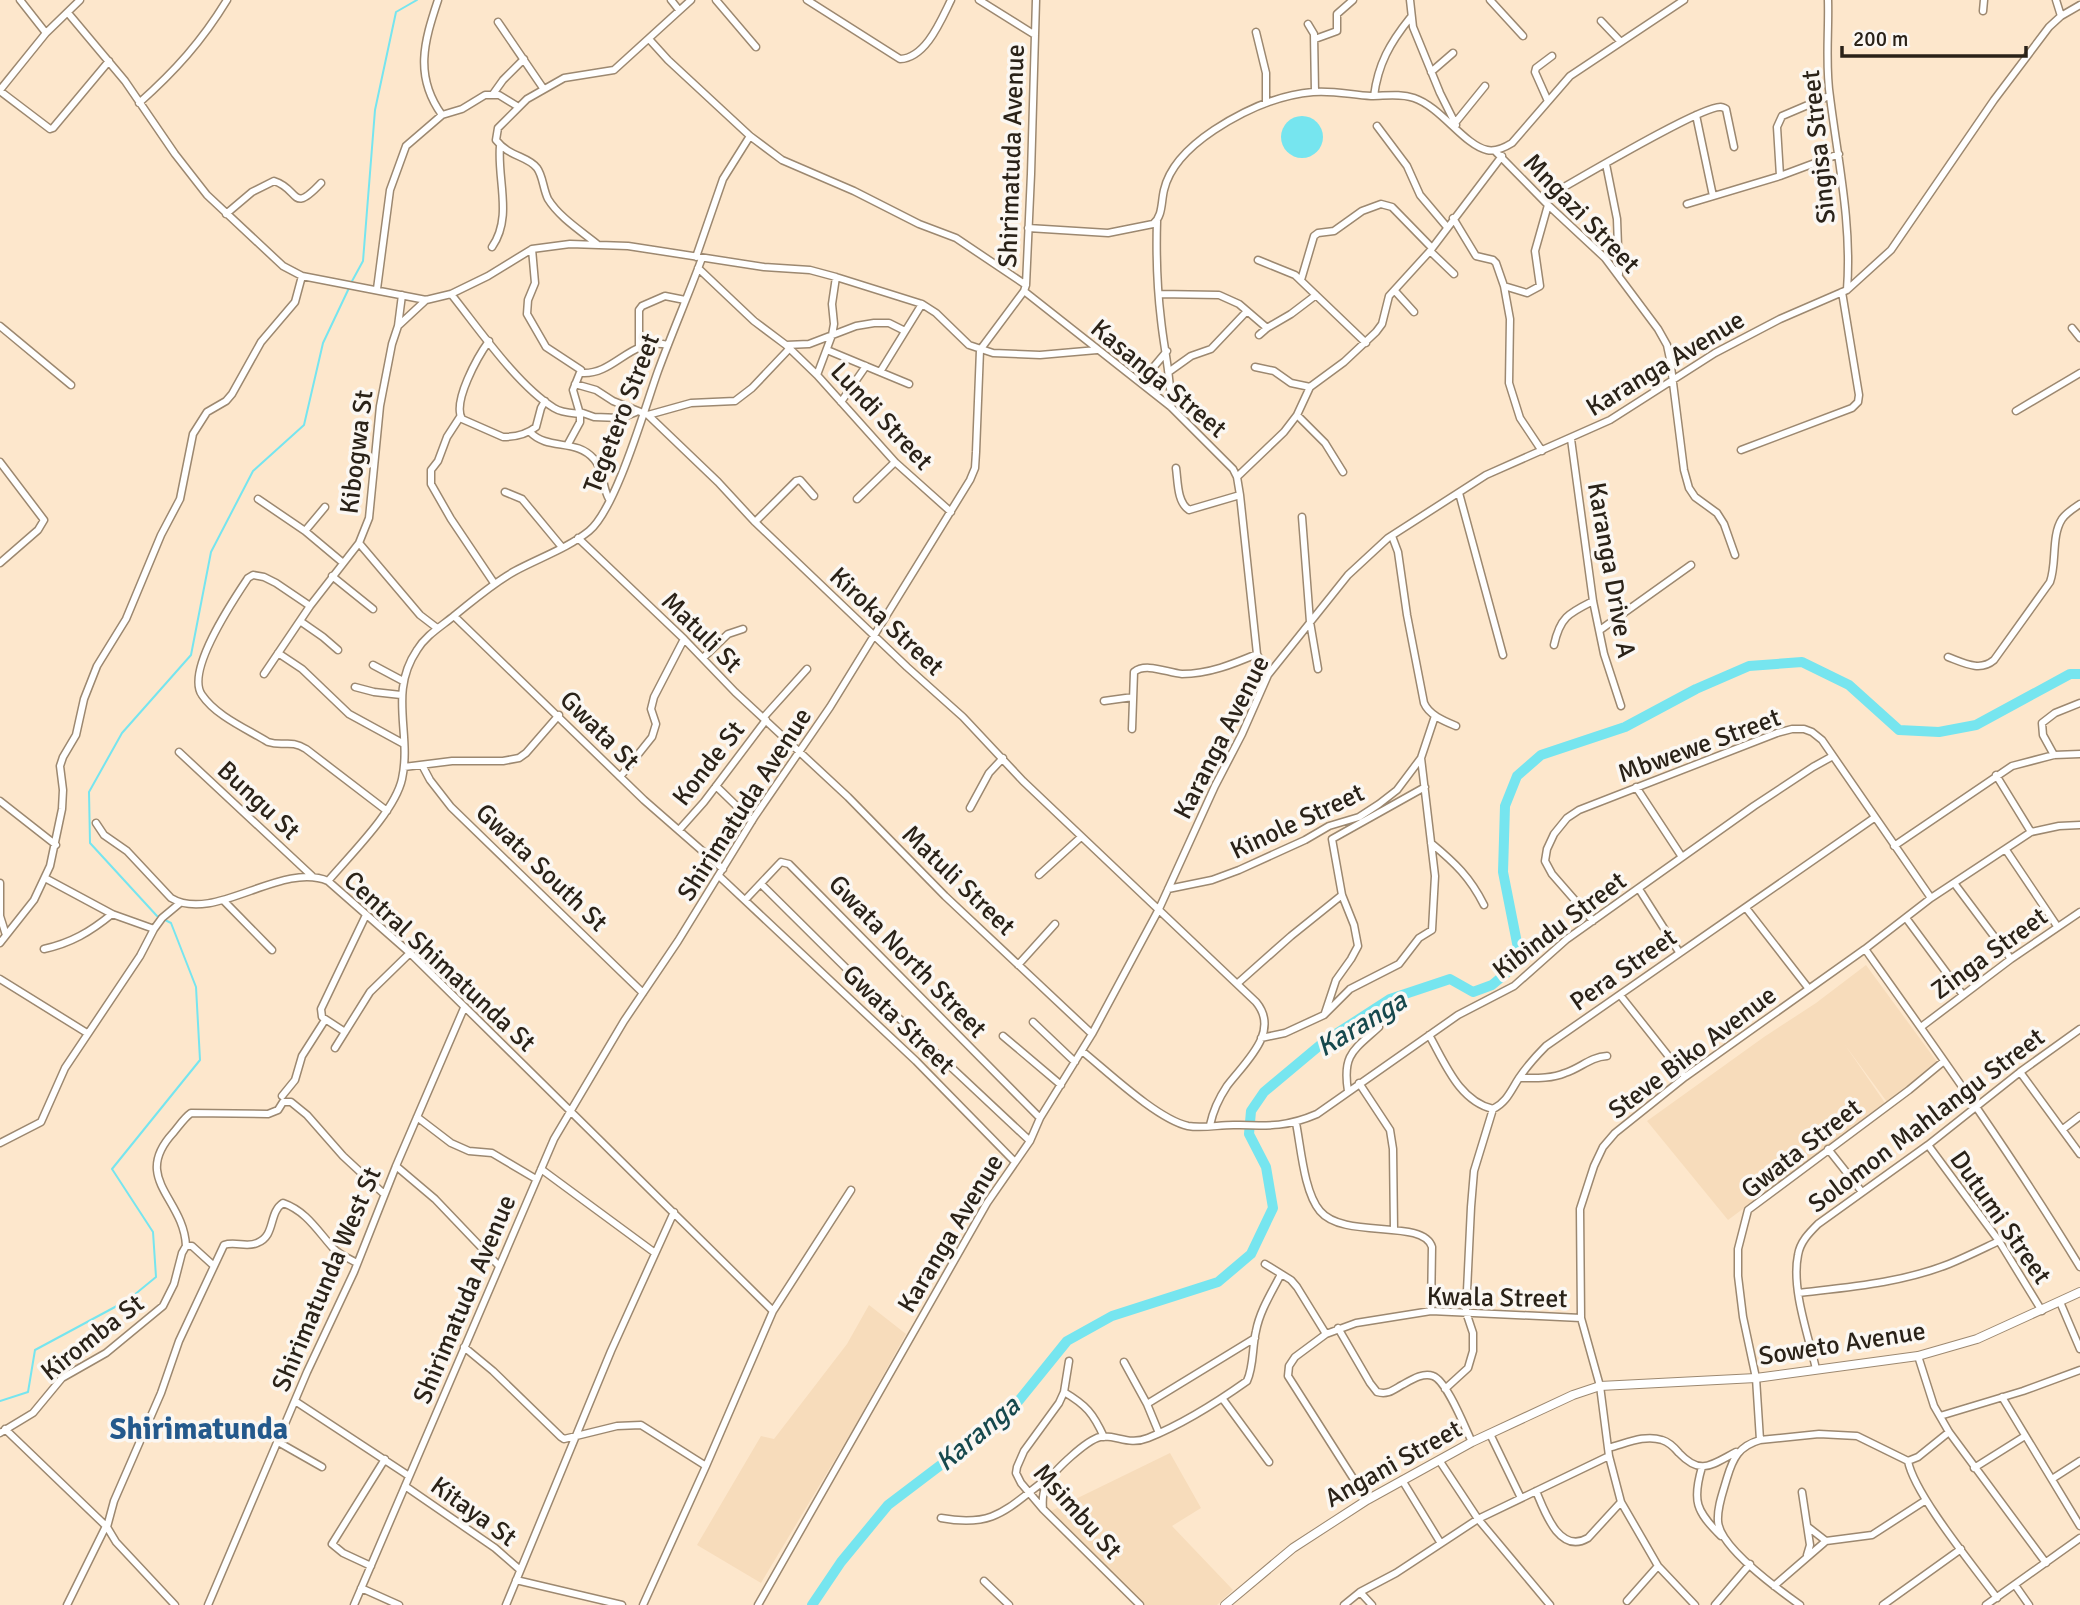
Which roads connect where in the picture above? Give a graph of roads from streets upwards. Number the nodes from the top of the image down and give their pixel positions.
1 (20, 0) edge
2 (80, 0) edge
3 (226, 0) edge
4 (438, 0) edge
5 (671, 0) edge
6 (691, 0) edge
7 (716, 0) edge
8 (807, 0) edge
9 (951, 0) edge
10 (979, 0) edge
11 (1036, 0) edge
12 (1353, 0) edge
13 (1410, 0) edge
14 (1490, 0) edge
15 (1684, 0) edge
16 (1828, 0) edge
17 (1984, 0) edge
18 (2056, 0) edge
19 (2080, 5) edge
20 (679, 10) junction
21 (1983, 11) dead end
22 (68, 13) junction
23 (2061, 16) junction
24 (1410, 18) junction
25 (1601, 21) dead end
26 (498, 22) dead end
27 (1308, 24) dead end
28 (1256, 32) dead end
29 (46, 33) junction
30 (1035, 34) junction
31 (1523, 36) dead end
32 (649, 39) junction
33 (1315, 39) junction
34 (1620, 41) junction
35 (756, 47) dead end
36 (1453, 53) dead end
37 (1552, 55) dead end
38 (524, 60) junction
39 (108, 61) junction
40 (1431, 72) junction
41 (1485, 86) dead end
42 (543, 88) junction
43 (0, 90) edge
44 (1315, 92) junction
45 (493, 94) junction
46 (1374, 96) junction
47 (1829, 96) junction
48 (1547, 99) junction
49 (139, 103) junction
50 (1266, 103) junction
51 (517, 106) junction
52 (442, 115) junction
53 (1696, 115) junction
54 (1455, 123) junction
55 (1377, 126) dead end
56 (1460, 131) junction
57 (750, 136) junction
58 (1512, 143) junction
59 (500, 146) junction
60 (1734, 147) dead end
61 (1495, 151) junction
62 (1839, 154) junction
63 (1501, 158) junction
64 (1606, 164) junction
65 (1780, 176) junction
66 (321, 183) dead end
67 (1713, 196) junction
68 (1545, 202) junction
69 (1686, 204) dead end
70 (226, 214) junction
71 (1454, 218) junction
72 (1157, 221) junction
73 (1447, 227) junction
74 (1028, 228) junction
75 (597, 244) junction
76 (492, 247) dead end
77 (532, 249) junction
78 (1431, 249) junction
79 (699, 257) junction
80 (1258, 260) dead end
81 (698, 268) junction
82 (1454, 274) dead end
83 (1619, 274) junction
84 (302, 276) junction
85 (836, 277) junction
86 (1301, 280) junction
87 (1504, 286) junction
88 (1025, 288) junction
89 (377, 289) junction
90 (1395, 291) junction
91 (1844, 291) junction
92 (451, 294) junction
93 (402, 295) junction
94 (1159, 295) junction
95 (1316, 295) junction
96 (426, 300) junction
97 (685, 300) junction
98 (922, 304) junction
99 (1247, 311) junction
100 (1414, 312) dead end
101 (0, 326) edge
102 (398, 326) junction
103 (1267, 328) junction
104 (2072, 328) dead end
105 (905, 331) junction
106 (832, 335) junction
107 (1259, 335) dead end
108 (2080, 338) edge
109 (489, 341) junction
110 (1366, 343) junction
111 (668, 345) junction
112 (639, 346) junction
113 (788, 347) junction
114 (827, 350) junction
115 (980, 350) junction
116 (1097, 350) junction
117 (1167, 351) junction
118 (866, 366) junction
119 (1255, 367) dead end
120 (1170, 371) junction
121 (880, 372) junction
122 (582, 373) junction
123 (2080, 373) edge
124 (817, 375) junction
125 (1672, 380) junction
126 (1141, 382) junction
127 (575, 384) junction
128 (909, 384) dead end
129 (71, 385) dead end
130 (1310, 387) junction
131 (545, 401) junction
132 (841, 402) junction
133 (1171, 407) junction
134 (2016, 411) dead end
135 (580, 413) junction
136 (643, 413) junction
137 (1297, 415) junction
138 (460, 417) junction
139 (530, 432) junction
140 (1571, 439) junction
141 (568, 443) junction
142 (1741, 450) dead end
143 (1542, 451) junction
144 (0, 462) edge
145 (895, 462) junction
146 (1176, 468) dead end
147 (1343, 472) dead end
148 (1237, 477) junction
149 (505, 492) dead end
150 (1459, 493) junction
151 (1240, 495) junction
152 (814, 496) dead end
153 (258, 499) dead end
154 (609, 499) junction
155 (857, 499) dead end
156 (2080, 504) edge
157 (325, 507) dead end
158 (951, 512) junction
159 (1302, 517) dead end
160 (755, 522) junction
161 (305, 531) junction
162 (1392, 536) junction
163 (579, 538) junction
164 (359, 543) junction
165 (561, 546) junction
166 (1735, 555) dead end
167 (342, 562) junction
168 (0, 563) edge
169 (1691, 565) dead end
170 (332, 576) junction
171 (494, 583) junction
172 (1593, 601) junction
173 (310, 606) junction
174 (373, 610) dead end
175 (454, 616) junction
176 (300, 621) junction
177 (1310, 622) junction
178 (437, 628) junction
179 (743, 629) dead end
180 (1600, 630) junction
181 (874, 636) junction
182 (684, 639) junction
183 (1554, 645) dead end
184 (338, 650) dead end
185 (278, 653) junction
186 (1257, 654) junction
187 (1503, 655) dead end
188 (1948, 657) dead end
189 (703, 658) junction
190 (373, 665) dead end
191 (1318, 668) dead end
192 (807, 669) dead end
193 (264, 674) dead end
194 (1268, 675) junction
195 (403, 681) junction
196 (355, 687) dead end
197 (401, 695) junction
198 (1133, 697) junction
199 (1104, 701) dead end
200 (2080, 703) edge
201 (1621, 706) dead end
202 (559, 715) junction
203 (1435, 716) junction
204 (764, 719) junction
205 (1456, 726) dead end
206 (1132, 729) dead end
207 (404, 744) junction
208 (799, 751) junction
209 (179, 752) dead end
210 (2080, 754) edge
211 (2054, 755) junction
212 (1833, 757) junction
213 (1003, 758) junction
214 (1421, 758) junction
215 (422, 765) junction
216 (404, 767) junction
217 (1996, 775) junction
218 (620, 777) junction
219 (716, 786) junction
220 (1425, 787) junction
221 (1636, 787) junction
222 (0, 801) edge
223 (970, 808) dead end
224 (387, 811) junction
225 (1874, 818) junction
226 (752, 821) junction
227 (96, 823) dead end
228 (2080, 825) edge
229 (679, 830) junction
230 (2031, 832) junction
231 (1081, 837) junction
232 (1431, 843) junction
233 (56, 845) junction
234 (1894, 846) junction
235 (2006, 850) junction
236 (1682, 857) junction
237 (723, 869) junction
238 (1039, 875) dead end
239 (312, 876) junction
240 (719, 876) junction
241 (45, 878) junction
242 (328, 881) junction
243 (0, 883) edge
244 (1955, 883) junction
245 (761, 884) junction
246 (1168, 889) junction
247 (1639, 890) junction
248 (1342, 895) junction
249 (1931, 898) junction
250 (746, 899) junction
251 (223, 900) junction
252 (180, 903) junction
253 (1483, 905) dead end
254 (1746, 908) junction
255 (1159, 909) junction
256 (2080, 912) edge
257 (111, 914) junction
258 (366, 915) junction
259 (1906, 918) junction
260 (1593, 921) junction
261 (1055, 924) dead end
262 (2057, 926) junction
263 (154, 929) junction
264 (6, 935) junction
265 (0, 943) edge
266 (44, 949) dead end
267 (1865, 949) junction
268 (272, 950) dead end
269 (1679, 952) junction
270 (410, 953) junction
271 (2011, 959) junction
272 (1018, 965) junction
273 (0, 979) edge
274 (1238, 983) junction
275 (1809, 989) junction
276 (643, 993) junction
277 (1620, 995) junction
278 (1963, 995) junction
279 (464, 1008) junction
280 (1324, 1015) junction
281 (325, 1020) junction
282 (1033, 1022) dead end
283 (1379, 1027) dead end
284 (1921, 1027) junction
285 (2080, 1029) edge
286 (87, 1032) junction
287 (345, 1032) junction
288 (1092, 1034) junction
289 (1429, 1035) junction
290 (1003, 1037) dead end
291 (1261, 1038) junction
292 (335, 1048) dead end
293 (1082, 1051) junction
294 (1607, 1056) dead end
295 (1944, 1061) junction
296 (1075, 1062) junction
297 (2020, 1072) junction
298 (1685, 1077) junction
299 (1519, 1078) junction
300 (1359, 1083) junction
301 (1061, 1085) junction
302 (1348, 1091) junction
303 (282, 1096) dead end
304 (1975, 1108) junction
305 (1493, 1109) junction
306 (570, 1111) junction
307 (2080, 1116) edge
308 (416, 1118) junction
309 (1040, 1118) junction
310 (1296, 1123) junction
311 (1210, 1125) junction
312 (2063, 1129) junction
313 (1030, 1141) junction
314 (0, 1143) edge
315 (1928, 1145) junction
316 (1828, 1149) junction
317 (2080, 1154) edge
318 (1015, 1162) junction
319 (396, 1166) junction
320 (541, 1169) junction
321 (536, 1179) junction
322 (851, 1190) dead end
323 (1862, 1192) junction
324 (384, 1194) junction
325 (674, 1212) junction
326 (1394, 1230) junction
327 (1998, 1241) junction
328 (186, 1246) junction
329 (655, 1253) junction
330 (357, 1263) junction
331 (1265, 1265) dead end
332 (214, 1266) junction
333 (499, 1266) junction
334 (2080, 1267) edge
335 (1281, 1274) junction
336 (2080, 1292) edge
337 (1799, 1293) junction
338 (2060, 1302) junction
339 (773, 1311) junction
340 (1431, 1311) junction
341 (2042, 1311) junction
342 (1466, 1312) junction
343 (1581, 1318) junction
344 (1338, 1328) junction
345 (1326, 1334) junction
346 (1255, 1338) junction
347 (464, 1347) junction
348 (2080, 1349) edge
349 (1918, 1356) junction
350 (1069, 1361) dead end
351 (1124, 1362) dead end
352 (1816, 1369) junction
353 (2080, 1370) edge
354 (1756, 1378) junction
355 (1600, 1386) junction
356 (1445, 1389) junction
357 (1064, 1392) junction
358 (2002, 1397) junction
359 (1222, 1398) junction
360 (295, 1401) junction
361 (1147, 1404) junction
362 (1940, 1416) junction
363 (3, 1431) edge
364 (1949, 1432) junction
365 (1159, 1433) junction
366 (576, 1434) junction
367 (1490, 1434) junction
368 (2025, 1436) junction
369 (1104, 1437) junction
370 (1760, 1440) junction
371 (278, 1442) junction
372 (1472, 1442) junction
373 (1738, 1451) junction
374 (1609, 1452) junction
375 (385, 1460) junction
376 (1439, 1460) junction
377 (1908, 1461) junction
378 (2080, 1461) edge
379 (1269, 1462) dead end
380 (706, 1466) junction
381 (322, 1467) dead end
382 (1702, 1467) junction
383 (1975, 1468) junction
384 (1052, 1475) junction
385 (409, 1476) junction
386 (2052, 1479) junction
387 (1402, 1480) junction
388 (404, 1486) junction
389 (1536, 1491) junction
390 (1029, 1492) junction
391 (1802, 1492) dead end
392 (1521, 1498) junction
393 (1367, 1500) junction
394 (1926, 1500) junction
395 (1621, 1502) junction
396 (1043, 1509) junction
397 (941, 1517) dead end
398 (1478, 1519) junction
399 (106, 1526) junction
400 (2080, 1526) edge
401 (1807, 1527) junction
402 (2080, 1538) edge
403 (1724, 1539) junction
404 (1826, 1541) junction
405 (1440, 1542) junction
406 (1961, 1549) junction
407 (1807, 1555) junction
408 (2046, 1563) junction
409 (1750, 1564) junction
410 (371, 1566) junction
411 (1658, 1566) junction
412 (519, 1569) junction
413 (516, 1580) junction
414 (984, 1581) dead end
415 (2015, 1585) junction
416 (1774, 1586) junction
417 (361, 1588) junction
418 (1242, 1589) junction
419 (1360, 1592) junction
420 (1894, 1598) junction
421 (1997, 1598) junction
422 (1627, 1601) dead end
423 (68, 1605) edge
424 (175, 1605) edge
425 (208, 1605) edge
426 (354, 1605) edge
427 (399, 1605) edge
428 (506, 1605) edge
429 (622, 1605) edge
430 (643, 1605) edge
431 (758, 1605) edge
432 (1009, 1605) edge
433 (1140, 1605) edge
434 (1225, 1605) edge
435 (1233, 1605) edge
436 (1344, 1605) edge
437 (1372, 1605) edge
438 (1549, 1605) edge
439 (1695, 1605) edge
440 (1715, 1605) edge
441 (1800, 1605) edge
442 (1883, 1605) edge
443 (1900, 1605) edge
444 (1986, 1605) edge
445 (2029, 1605) edge

1 - 29 street
2 - 22 street
3 - 49 street
4 - 52 street
5 - 20 street
6 - 20 street
7 - 35 street
8 - 9 street
10 - 30 street
11 - 30 street, Shirimatuda Avenue
12 - 33 street
13 - 24 street
14 - 31 street
15 - 34 street
16 - 47 street, Singisa Street
17 - 21 street
18 - 23 street
19 - 23 street, Karanga Avenue
20 - 32 street
22 - 29 street
22 - 39 street
23 - 91 street, Karanga Avenue
24 - 40 street
24 - 46 street
25 - 34 street
26 - 38 street
27 - 33 street
28 - 50 street
29 - 43 street
30 - 74 street, Shirimatuda Avenue
32 - 42 street
32 - 57 street, Kasanga Street
33 - 44 street
34 - 48 street
36 - 40 street
37 - 48 street
38 - 42 street
38 - 45 street
39 - 43 street
39 - 49 street
40 - 54 street
41 - 54 street
42 - 51 street
44 - 46 street
44 - 50 street
45 - 51 street
45 - 52 street
46 - 56 street
47 - 62 street, Singisa Street
47 - 65 street
48 - 58 street
49 - 70 street
50 - 72 street
51 - 59 street
52 - 89 street
53 - 60 street
53 - 64 street
53 - 67 street
54 - 56 street
55 - 73 street
56 - 61 street
57 - 79 street, Tegetero Street
57 - 88 street, Kasanga Street
58 - 61 street
58 - 63 street
59 - 75 street
59 - 76 street
61 - 63 street, Mngazi Street
62 - 65 street
62 - 91 street, Singisa Street
63 - 68 street, Mngazi Street
63 - 71 street
64 - 68 street
64 - 83 street
65 - 67 street
66 - 70 street
67 - 69 street
68 - 83 street, Mngazi Street
68 - 87 street
70 - 84 street
71 - 73 street
71 - 87 street
72 - 74 street
72 - 94 street
73 - 78 street
74 - 88 street, Shirimatuda Avenue
75 - 77 street
75 - 79 street
77 - 92 street
77 - 122 street
78 - 82 street
78 - 86 street
78 - 90 street
79 - 81 street, Tegetero Street
79 - 85 street
80 - 86 street
81 - 97 street, Tegetero Street
81 - 113 street, Lundi Street
83 - 125 street, Mngazi Street
84 - 89 street
84 - 233 street
85 - 98 street
85 - 106 street
86 - 95 street
87 - 143 street
88 - 115 street, Shirimatuda Avenue
88 - 116 street, Kasanga Street
89 - 93 street
90 - 100 street
90 - 110 street
91 - 125 street, Karanga Avenue
91 - 142 street, Singisa Street
92 - 96 street
92 - 109 street
93 - 96 street
93 - 102 street, Kibogwa St
94 - 99 street
94 - 117 street
95 - 103 street
95 - 110 street
96 - 102 street
97 - 111 street, Tegetero Street
97 - 112 street
98 - 105 street
98 - 115 street
99 - 103 street
99 - 120 street
101 - 129 street
102 - 164 street, Kibogwa St
103 - 107 street
104 - 108 street
105 - 106 street
105 - 121 street
106 - 113 street
106 - 114 street
109 - 131 street
109 - 138 street
110 - 130 street
111 - 112 street
111 - 136 street, Tegetero Street
112 - 122 street
113 - 124 street, Lundi Street
113 - 136 street
114 - 118 street
114 - 124 street
115 - 116 street
115 - 158 street, Shirimatuda Avenue
116 - 126 street, Kasanga Street
117 - 120 street
117 - 126 street
118 - 121 street
118 - 132 street
119 - 130 street
120 - 133 street
121 - 128 street
122 - 127 street
123 - 134 street
124 - 132 street, Lundi Street
125 - 140 street, Karanga Avenue
125 - 166 street, Mngazi Street
126 - 133 street, Kasanga Street
127 - 135 street
127 - 136 street, Kiroka Street
130 - 137 street
131 - 135 street
131 - 139 street
132 - 145 street, Lundi Street
133 - 148 street, Kasanga Street
135 - 136 street
135 - 141 street
136 - 154 street, Tegetero Street
136 - 160 street, Kiroka Street
137 - 147 street
137 - 148 street
138 - 139 street
138 - 171 street
139 - 141 street
140 - 143 street, Karanga Avenue
140 - 172 street, Karanga Drive A
141 - 154 street
143 - 150 street, Karanga Avenue
144 - 168 street
145 - 155 street
145 - 158 street, Lundi Street
146 - 151 street
148 - 151 street
149 - 165 street
150 - 162 street, Karanga Avenue
150 - 187 street
151 - 186 street
152 - 160 street
153 - 161 street
154 - 163 street, Tegetero Street
156 - 188 street
157 - 161 street
158 - 181 street, Shirimatuda Avenue
159 - 177 street
160 - 181 street, Kiroka Street
161 - 167 street
162 - 177 street, Karanga Avenue
162 - 203 street
163 - 165 street, Tegetero Street
163 - 182 street, Matuli St
164 - 167 street, Kibogwa St
164 - 178 street
165 - 171 street, Tegetero Street
167 - 170 street, Kibogwa St
169 - 180 street
170 - 173 street, Kibogwa St
170 - 174 street
171 - 175 street, Tegetero Street
172 - 180 street, Karanga Drive A
172 - 183 street
173 - 176 street, Kibogwa St
173 - 224 street
175 - 178 street, Tegetero Street
175 - 202 street, Gwata St
176 - 184 street
176 - 185 street, Kibogwa St
177 - 191 street
177 - 194 street, Karanga Avenue
178 - 195 street, Tegetero Street
179 - 189 street
180 - 201 street, Karanga Drive A
181 - 208 street, Shirimatuda Avenue
181 - 213 street, Kiroka Street
182 - 189 street, Matuli St
182 - 218 street
185 - 193 street, Kibogwa St
185 - 207 street
186 - 194 street
186 - 198 street
189 - 204 street, Matuli St
190 - 195 street
192 - 204 street, Konde St
194 - 246 street, Karanga Avenue
195 - 197 street, Tegetero Street
196 - 197 street
197 - 207 street, Tegetero Street
198 - 199 street
198 - 206 street
200 - 211 street
202 - 215 street
202 - 218 street, Gwata St
203 - 205 street
203 - 214 street, Kinole Street
204 - 208 street, Matuli St
204 - 219 street, Konde St
207 - 216 street, Tegetero Street
208 - 226 street, Shirimatuda Avenue
208 - 272 street, Matuli Street
209 - 239 street, Bungu St
210 - 211 street
211 - 217 street
212 - 221 street, Mbwewe Street
212 - 225 street, Mbwewe Street
212 - 236 street, Kibindu Street
213 - 223 street
213 - 231 street, Kiroka Street
214 - 220 street
214 - 246 street, Kinole Street
215 - 216 street
215 - 276 street, Gwata South St
216 - 224 street, Tegetero Street
217 - 230 street
217 - 234 street
218 - 229 street, Gwata St
219 - 226 street
219 - 229 street, Konde St
220 - 232 street
220 - 248 street
221 - 236 street
221 - 260 street, Mbwewe Street
222 - 233 street
224 - 242 street, Tegetero Street
225 - 234 street, Mbwewe Street
225 - 254 street, Pera Street
226 - 237 street, Shirimatuda Avenue
227 - 252 street
228 - 230 street, Steve Biko Avenue
229 - 237 street, Gwata St
230 - 235 street, Steve Biko Avenue
231 - 238 street
231 - 255 street, Kiroka Street
232 - 253 street
232 - 280 street
233 - 241 street
234 - 249 street, Mbwewe Street
235 - 244 street, Steve Biko Avenue
235 - 262 street
236 - 247 street, Kibindu Street
237 - 240 street, Shirimatuda Avenue
239 - 242 street, Central Shimatunda St
239 - 251 street, Central Shimatunda St
240 - 250 street, Gwata Street
240 - 276 street, Shirimatuda Avenue
241 - 257 street
241 - 264 street
242 - 258 street, Central Shimatunda St
243 - 264 street
244 - 249 street, Steve Biko Avenue
244 - 271 street
245 - 250 street, Gwata North Street
245 - 309 street, Gwata North Street
245 - 313 street
246 - 255 street, Karanga Avenue
247 - 260 street, Kibindu Street
247 - 269 street
248 - 274 street
248 - 280 street
249 - 259 street, Steve Biko Avenue
250 - 318 street, Gwata Street
251 - 252 street, Central Shimatunda St
251 - 268 street
252 - 263 street
254 - 269 street, Pera Street
254 - 275 street
255 - 274 street, Kiroka Street
255 - 288 street, Karanga Avenue
256 - 262 street, Zinga Street
257 - 263 street
257 - 266 street
258 - 270 street, Central Shimatunda St
258 - 281 street
259 - 267 street, Steve Biko Avenue
259 - 278 street
260 - 289 street, Kibindu Street
261 - 272 street
262 - 271 street, Zinga Street
263 - 286 street
264 - 265 street
267 - 275 street, Steve Biko Avenue
267 - 284 street
269 - 277 street, Pera Street
270 - 279 street, Central Shimatunda St
270 - 287 street
271 - 278 street, Zinga Street
272 - 288 street, Matuli Street
273 - 286 street
274 - 291 street, Kiroka Street
275 - 298 street, Steve Biko Avenue
276 - 306 street, Shirimatuda Avenue
277 - 298 street
277 - 299 street, Pera Street
278 - 284 street, Zinga Street
279 - 306 street, Central Shimatunda St
279 - 308 street, Shirimatunda West St
280 - 291 street
281 - 287 street
281 - 303 street
282 - 296 street
283 - 302 street
284 - 295 street
285 - 297 street, Solomon Mahlangu Street
286 - 314 street
287 - 292 street
288 - 293 street, Karanga Avenue
289 - 300 street, Kibindu Street
289 - 305 street
290 - 301 street
291 - 311 street
293 - 296 street, Karanga Avenue
293 - 311 street
294 - 299 street
295 - 304 street
295 - 316 street, Gwata Street
296 - 301 street, Karanga Avenue
297 - 304 street, Solomon Mahlangu Street
297 - 312 street
298 - 343 street, Steve Biko Avenue
299 - 305 street, Pera Street
300 - 302 street, Kibindu Street
300 - 326 street
301 - 309 street, Karanga Avenue
302 - 310 street, Kibindu Street
304 - 315 street, Solomon Mahlangu Street
304 - 334 street
305 - 342 street
306 - 320 street, Shirimatuda Avenue
306 - 325 street, Central Shimatunda St
307 - 312 street
308 - 319 street, Shirimatunda West St
308 - 321 street
309 - 313 street, Karanga Avenue
310 - 311 street, Kibindu Street
310 - 326 street
312 - 317 street
313 - 318 street, Karanga Avenue
315 - 323 street, Solomon Mahlangu Street
315 - 327 street, Dutumi Street
316 - 323 street
316 - 354 street, Gwata Street
318 - 431 street, Karanga Avenue
319 - 324 street, Shirimatunda West St
319 - 333 street
320 - 321 street, Shirimatuda Avenue
320 - 329 street
321 - 333 street, Shirimatuda Avenue
322 - 339 street
323 - 337 street, Solomon Mahlangu Street
324 - 328 street
324 - 330 street, Shirimatunda West St
325 - 329 street
325 - 339 street, Central Shimatunda St
326 - 340 street
327 - 337 street
327 - 341 street, Dutumi Street
328 - 332 street
328 - 363 street, Kiromba St
329 - 366 street
330 - 332 street
330 - 360 street, Shirimatunda West St
331 - 335 street
332 - 399 street
333 - 347 street, Shirimatuda Avenue
335 - 345 street
335 - 346 street
336 - 338 street, Soweto Avenue
337 - 352 street, Solomon Mahlangu Street
338 - 341 street, Soweto Avenue
338 - 348 street
339 - 380 street
340 - 342 street, Kwala Street
340 - 344 street, Kwala Street
341 - 349 street, Soweto Avenue
342 - 343 street, Kwala Street
342 - 356 street
343 - 355 street, Steve Biko Avenue
344 - 345 street, Kwala Street
344 - 356 street
345 - 393 street, Kwala Street
346 - 359 street
346 - 361 street
347 - 366 street
347 - 385 street, Shirimatuda Avenue
349 - 352 street, Soweto Avenue
349 - 362 street
350 - 357 street, Msimbu St
351 - 361 street
352 - 354 street, Soweto Avenue
353 - 358 street
354 - 355 street, Soweto Avenue
354 - 370 street, Gwata Street
355 - 367 street, Angani Street
355 - 374 street, Steve Biko Avenue
356 - 372 street
357 - 369 street
357 - 390 street, Msimbu St
358 - 362 street
358 - 368 street
359 - 365 street
359 - 379 street
360 - 371 street, Shirimatunda West St
360 - 375 street, Kitaya St
361 - 365 street
362 - 364 street
363 - 399 street
364 - 377 street
364 - 383 street
365 - 369 street
366 - 380 street
366 - 412 street
367 - 372 street, Angani Street
367 - 392 street
368 - 383 street
368 - 386 street
369 - 384 street
370 - 373 street
370 - 377 street
371 - 381 street
371 - 425 street, Shirimatunda West St
372 - 376 street, Angani Street
373 - 382 street
373 - 403 street
374 - 382 street
374 - 389 street
374 - 395 street, Steve Biko Avenue
375 - 385 street, Kitaya St
375 - 410 street
376 - 387 street, Angani Street
376 - 398 street
377 - 394 street
378 - 386 street
380 - 430 street
382 - 403 street
383 - 408 street
384 - 390 street
384 - 396 street
385 - 388 street, Shirimatuda Avenue
386 - 400 street
387 - 393 street, Angani Street
387 - 405 street
388 - 410 street, Shirimatuda Avenue
388 - 412 street, Kitaya St
389 - 392 street
389 - 395 street
390 - 396 street, Msimbu St
390 - 397 street
391 - 401 street
392 - 398 street
393 - 418 street, Angani Street
394 - 404 street
394 - 406 street
395 - 411 street, Steve Biko Avenue
396 - 433 street, Msimbu St
398 - 405 street
398 - 438 street
399 - 423 street
399 - 424 street
401 - 404 street
401 - 407 street
402 - 408 street
403 - 409 street
404 - 407 street
405 - 419 street
406 - 420 street
406 - 421 street
407 - 416 street
408 - 415 street
409 - 416 street
409 - 440 street
410 - 417 street, Shirimatuda Avenue
411 - 422 street
411 - 439 street, Steve Biko Avenue
412 - 413 street
413 - 428 street
413 - 429 street, Kitaya St
414 - 432 street
415 - 421 street
415 - 445 street
416 - 441 street
417 - 426 street, Shirimatuda Avenue
417 - 427 street
418 - 434 street, Angani Street
418 - 435 street
419 - 436 street
419 - 437 street
420 - 442 street
420 - 443 street
421 - 444 street

